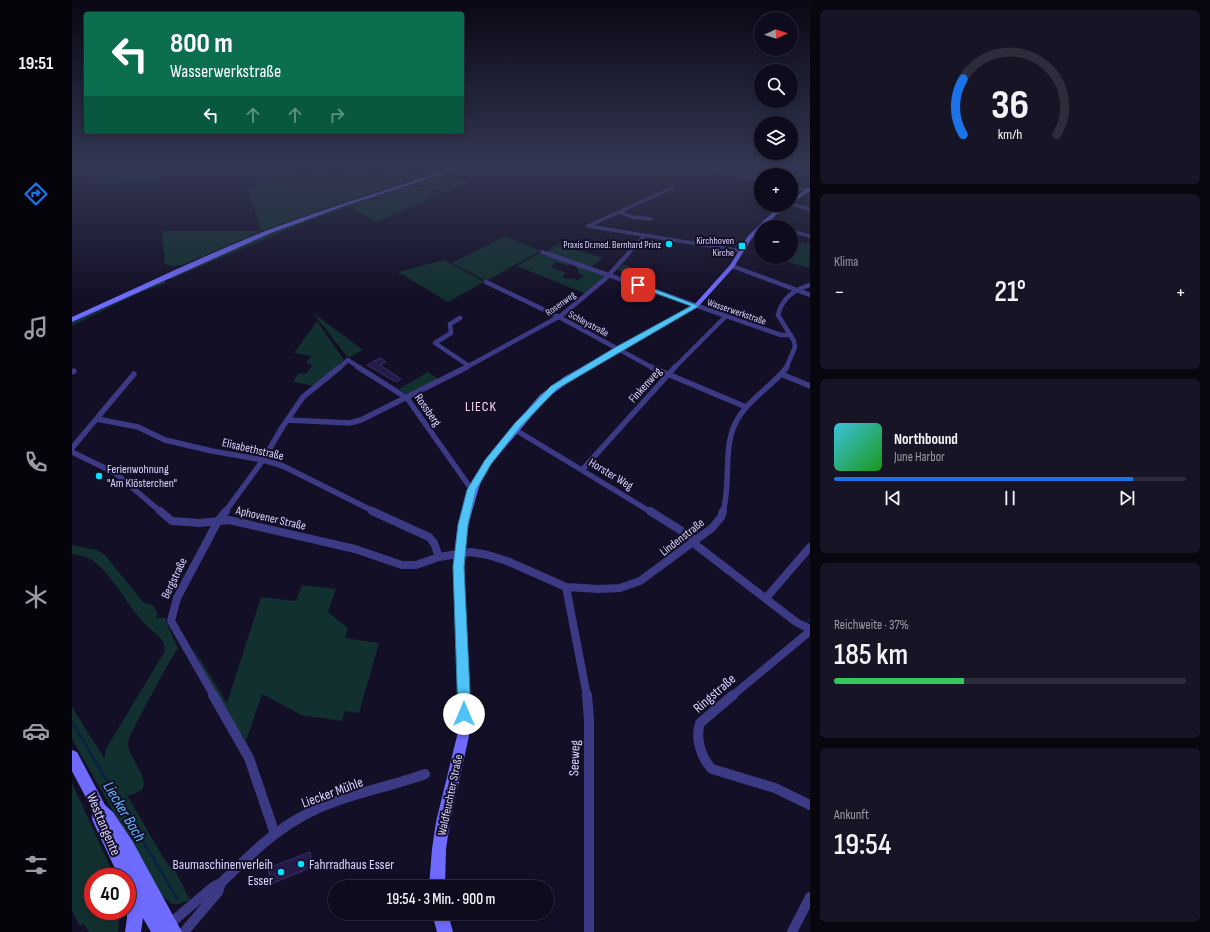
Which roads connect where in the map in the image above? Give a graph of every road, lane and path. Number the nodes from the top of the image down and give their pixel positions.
1 (328, 210) edge
2 (623, 210) edge
3 (620, 212) junction
4 (778, 212) edge
5 (651, 219) dead end
6 (767, 220) edge
7 (754, 233) edge
8 (798, 233) edge
9 (645, 235) junction
10 (810, 236) edge
11 (742, 251) junction
12 (542, 252) dead end
13 (732, 266) junction
14 (610, 274) junction
15 (486, 282) dead end
16 (810, 285) edge
17 (796, 290) junction
18 (810, 295) edge
19 (696, 306) junction
20 (726, 316) junction
21 (558, 317) junction
22 (460, 318) dead end
23 (72, 320) edge
24 (791, 335) junction
25 (435, 343) junction
26 (428, 344) dead end
27 (618, 349) junction
28 (348, 360) joint
29 (469, 366) junction
30 (134, 374) dead end
31 (781, 374) junction
32 (667, 375) junction
33 (810, 386) edge
34 (407, 398) junction
35 (746, 408) junction
36 (98, 419) junction
37 (288, 420) junction
38 (514, 429) junction
39 (72, 448) edge
40 (72, 452) edge
41 (263, 460) junction
42 (582, 470) junction
43 (472, 490) junction
44 (218, 521) junction
45 (694, 541) junction
46 (810, 547) edge
47 (459, 554) junction
48 (439, 557) junction
49 (566, 587) junction
50 (766, 598) junction
51 (810, 630) edge
52 (72, 757) edge
53 (424, 774) dead end
54 (810, 805) edge
55 (100, 810) junction
56 (276, 834) junction
57 (123, 868) edge
58 (437, 880) edge
59 (221, 884) junction
60 (136, 890) edge
61 (810, 897) edge
62 (133, 920) edge
63 (442, 920) edge
64 (166, 930) edge
65 (133, 932) edge
66 (184, 932) edge
67 (445, 932) edge
68 (589, 932) edge
69 (792, 932) edge

1 - 23 street
2 - 3 street
3 - 5 street
3 - 9 street
4 - 6 street, Waldfeuchter Straße
7 - 11 street, Waldfeuchter Straße
8 - 10 street
9 - 11 street
9 - 14 street, Rosenweg
11 - 13 street, Waldfeuchter Straße
12 - 14 street, Wasserwerkstraße
13 - 17 street
13 - 19 street, Waldfeuchter Straße
14 - 19 street, Wasserwerkstraße
14 - 21 street, Rosenweg
15 - 21 street, Schleystraße
16 - 17 street, Lindenstraße
17 - 18 street
17 - 24 street, Lindenstraße
19 - 20 street, Wasserwerkstraße
19 - 27 street, Waldfeuchter Straße
20 - 24 street, Wasserwerkstraße
20 - 32 street, Finkenweg
21 - 27 street, Schleystraße
21 - 29 street, Rosenweg
22 - 25 street
24 - 31 street, Lindenstraße
25 - 26 street
25 - 29 street
27 - 32 street, Schleystraße
27 - 38 street, Waldfeuchter Straße
28 - 34 street, Rossberg
28 - 37 street, Bergstraße
29 - 34 street, Rosenweg
30 - 36 street
31 - 33 street
31 - 35 street, Lindenstraße
32 - 35 street, Schleystraße
32 - 42 street, Finkenweg
34 - 37 street, Rosenweg
34 - 43 street, Rossberg
35 - 45 street, Lindenstraße
36 - 39 street
36 - 41 street, Elisabethstraße
37 - 41 street, Bergstraße
38 - 42 street, Horster Weg
38 - 43 street, Waldfeuchter Straße
40 - 44 street, Aphovener Straße
41 - 44 street, Bergstraße
41 - 48 street, Elisabethstraße
42 - 45 street, Horster Weg
43 - 47 street, Waldfeuchter Straße
44 - 48 street, Aphovener Straße
44 - 56 street, Bergstraße
45 - 49 street, Lindenstraße
45 - 50 street, Horster Weg
46 - 50 street
47 - 48 street, Aphovener Straße
47 - 49 street, Lindenstraße
47 - 58 street, Waldfeuchter Straße
49 - 68 street, Seeweg
50 - 51 street, Horster Weg
51 - 54 street, Ringstraße
52 - 55 street, Westtangente
53 - 56 street, Liecker Mühle
55 - 57 street, Westtangente
55 - 64 street
56 - 59 street, Liecker Mühle
59 - 64 street, Liecker Mühle
59 - 66 street, Liecker Mühle
60 - 64 street, Westtangente
61 - 69 street
62 - 65 street
63 - 67 street

